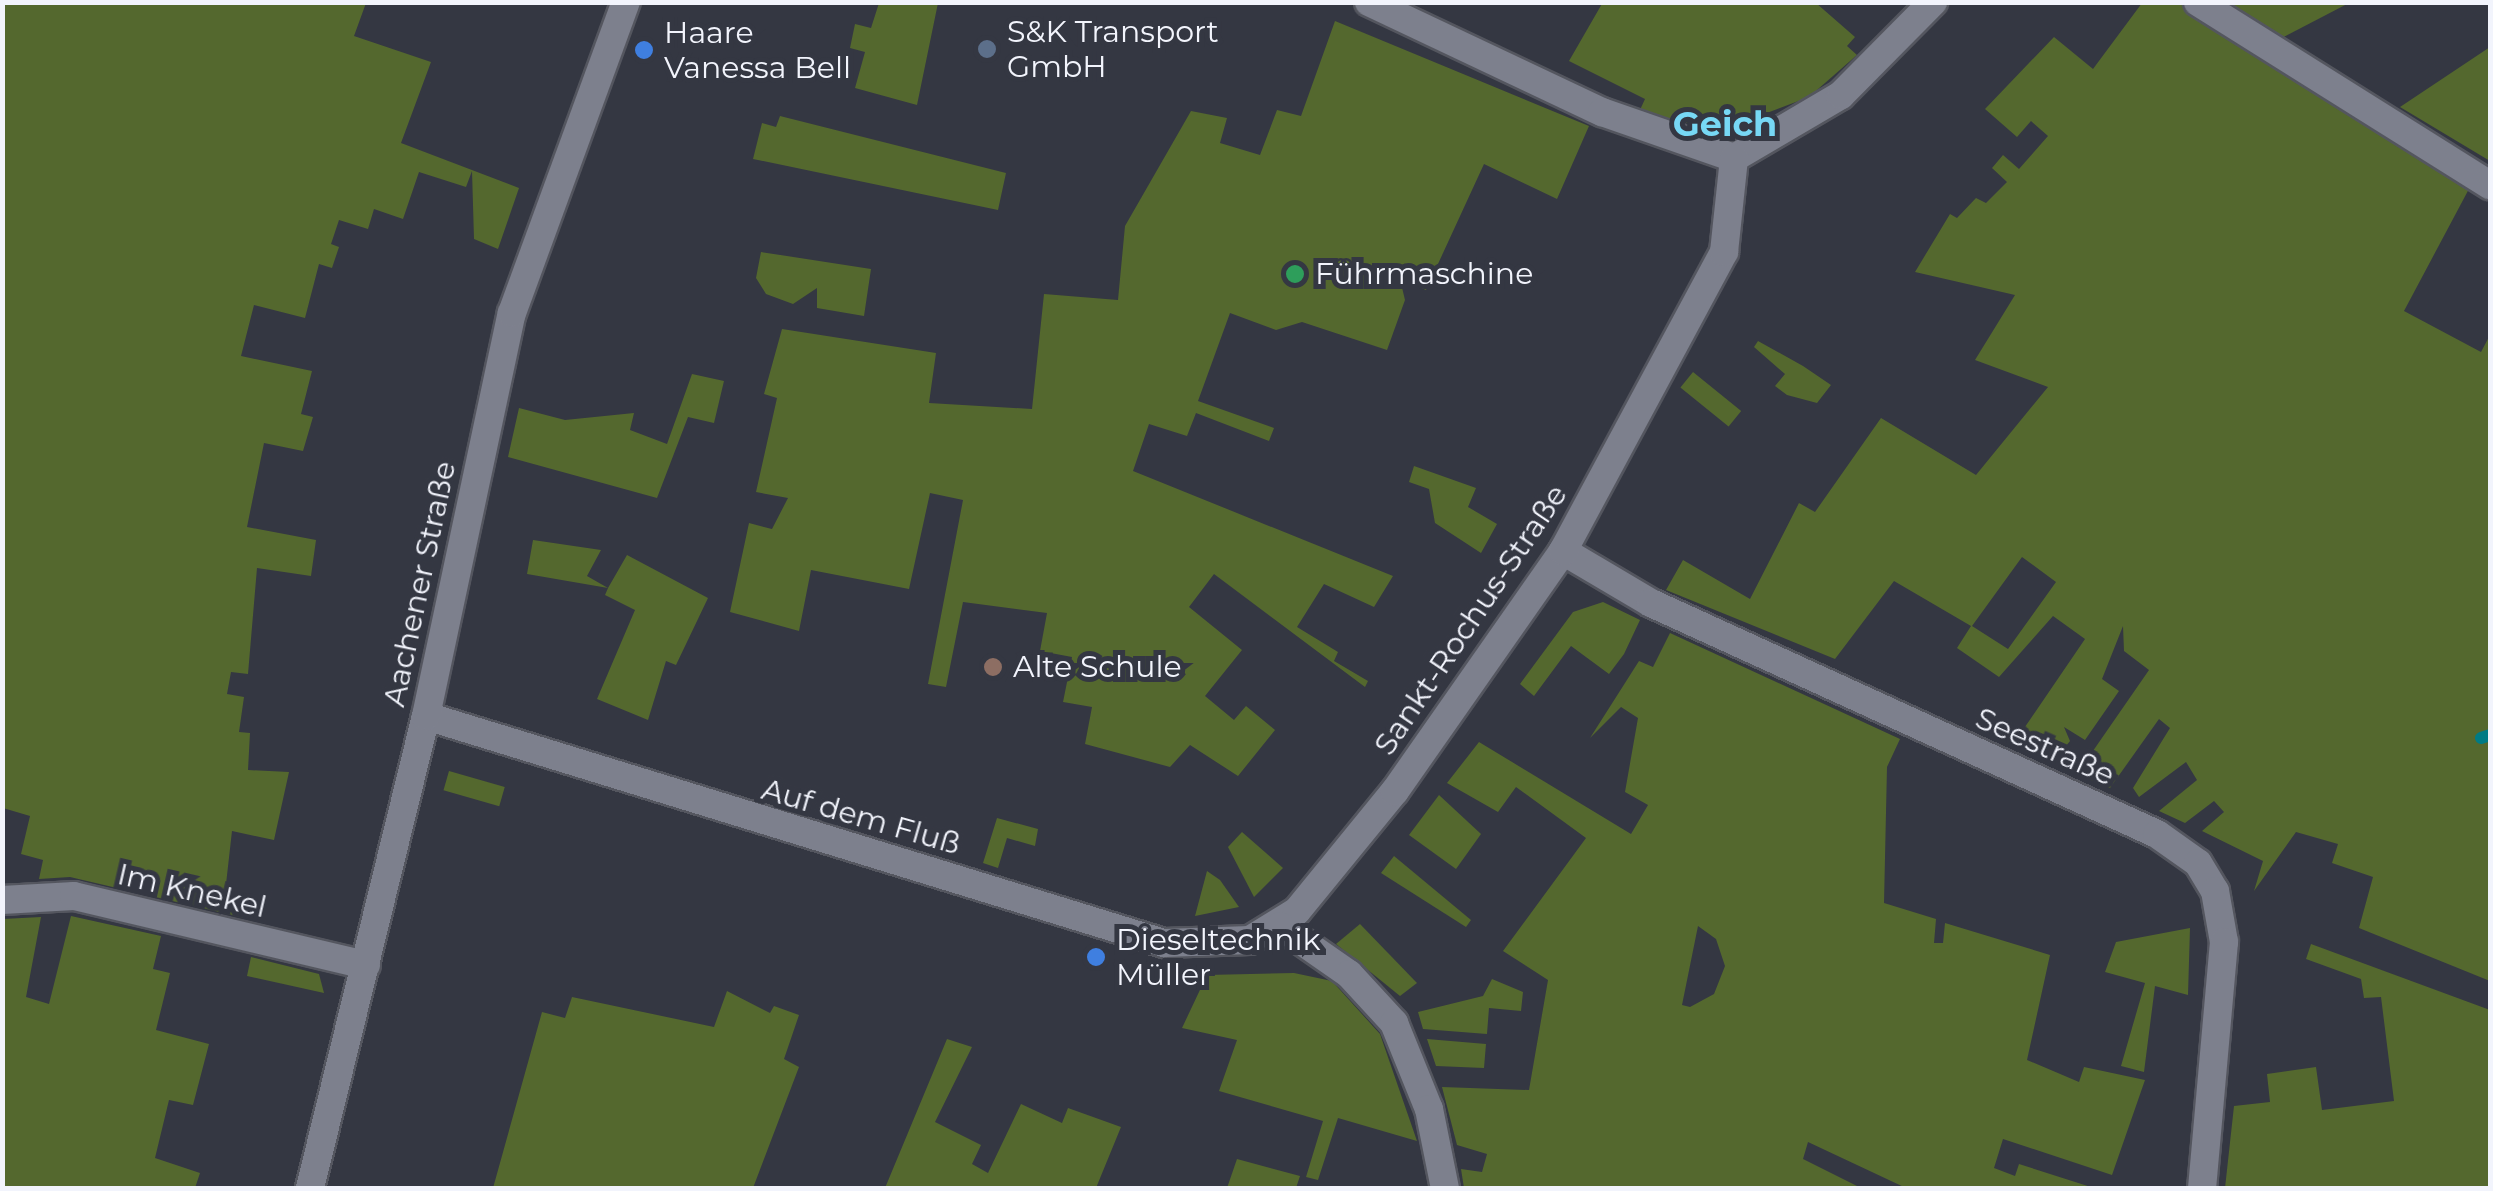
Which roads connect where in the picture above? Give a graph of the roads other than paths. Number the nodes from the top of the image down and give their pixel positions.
1 (626, 2) edge
2 (1369, 2) edge
3 (1933, 2) edge
4 (2198, 2) edge
5 (1734, 158) junction
6 (2490, 185) edge
7 (1563, 551) junction
8 (426, 716) junction
9 (2, 900) edge
10 (1280, 926) junction
11 (366, 965) junction
12 (310, 1188) edge
13 (1445, 1188) edge
14 (2202, 1188) edge

1 - 8 street, Aachener Straße
2 - 5 street
3 - 5 street
4 - 6 street
5 - 7 street, Sankt-Rochus-Straße
7 - 10 street, Sankt-Rochus-Straße
7 - 14 street, Seestraße
8 - 10 street, Auf dem Fluß
8 - 11 street, Aachener Straße
9 - 11 street, Im Knekel
10 - 13 street
11 - 12 street, Aachener Straße

